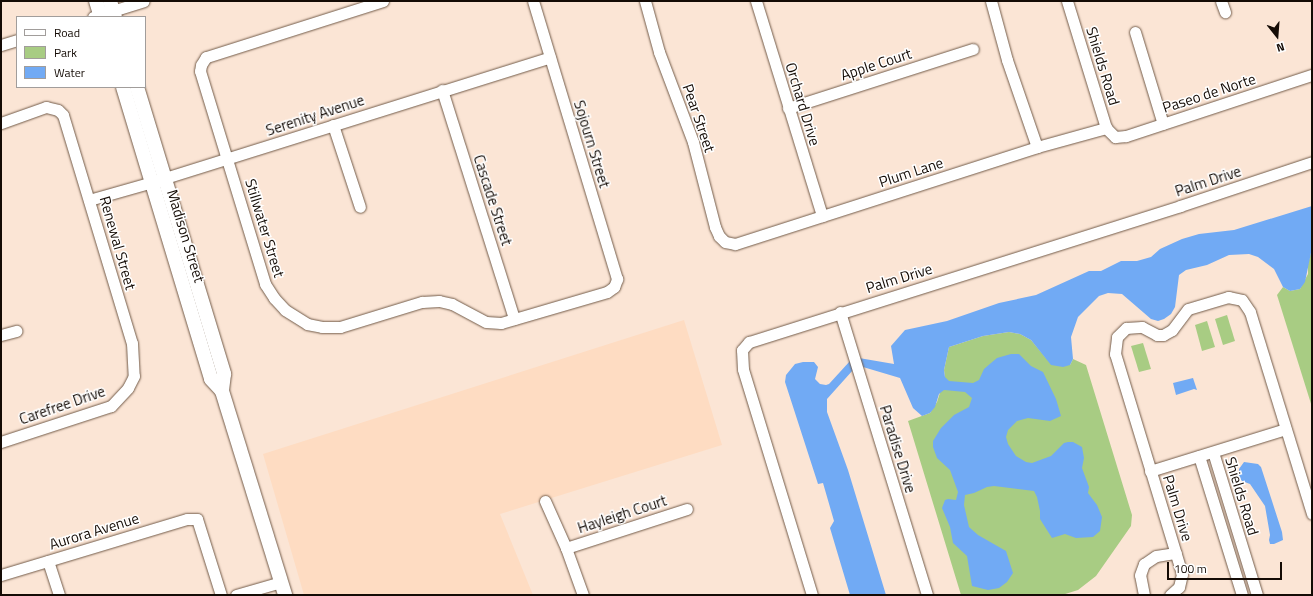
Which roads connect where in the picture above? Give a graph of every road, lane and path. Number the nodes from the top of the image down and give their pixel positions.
1 (96, 1) edge
2 (144, 1) edge
3 (383, 1) edge
4 (533, 1) edge
5 (646, 1) edge
6 (756, 1) edge
7 (991, 1) edge
8 (1067, 1) edge
9 (1221, 1) edge
10 (1225, 12) dead end
11 (106, 13) edge
12 (1135, 32) dead end
13 (16, 40) edge
14 (1, 45) edge
15 (973, 49) dead end
16 (550, 57) junction
17 (1312, 75) edge
18 (122, 88) edge
19 (137, 88) edge
20 (442, 90) junction
21 (788, 108) junction
22 (1, 123) edge
23 (1163, 124) junction
24 (333, 125) junction
25 (1106, 128) junction
26 (1114, 137) joint
27 (1037, 147) junction
28 (227, 158) junction
29 (1312, 162) edge
30 (158, 180) junction
31 (89, 200) junction
32 (360, 207) dead end
33 (822, 216) junction
34 (725, 242) joint
35 (607, 292) joint
36 (840, 312) junction
37 (514, 319) junction
38 (16, 331) dead end
39 (1, 335) edge
40 (128, 388) joint
41 (1286, 429) junction
42 (1, 442) edge
43 (1213, 452) junction
44 (1199, 456) junction
45 (1150, 471) junction
46 (545, 501) dead end
47 (687, 509) dead end
48 (1311, 509) edge
49 (566, 548) junction
50 (1176, 553) junction
51 (48, 561) junction
52 (1, 575) edge
53 (281, 582) junction
54 (59, 595) edge
55 (221, 595) edge
56 (236, 595) edge
57 (285, 595) edge
58 (583, 595) edge
59 (812, 595) edge
60 (927, 595) edge
61 (1144, 595) edge
62 (1170, 595) edge
63 (1242, 595) edge
64 (1257, 595) edge

1 - 11 main road
2 - 11 street
3 - 28 street, Stillwater Street
4 - 16 street, Sojourn Street
5 - 34 street, Pear Street
6 - 21 street, Orchard Drive
7 - 27 street
8 - 25 street, Shields Road
9 - 10 street
12 - 23 street
13 - 14 street
15 - 21 street, Apple Court
16 - 20 street, Serenity Avenue
16 - 35 street, Sojourn Street
17 - 23 street, Paseo de Norte
18 - 30 main road, Madison Street
19 - 30 main road, Madison Street
20 - 24 street, Serenity Avenue
20 - 37 street, Cascade Street
21 - 33 street, Orchard Drive
22 - 31 street, Renewal Street
23 - 26 street, Paseo de Norte
24 - 28 street, Serenity Avenue
24 - 32 street
25 - 26 street, Shields Road
25 - 27 street, Plum Lane
27 - 33 street, Plum Lane
28 - 30 street, Serenity Avenue
28 - 37 street, Stillwater Street
29 - 36 street, Palm Drive
30 - 31 street, Serenity Avenue
30 - 53 main road, Madison Street
31 - 40 street, Renewal Street
33 - 34 street, Plum Lane
35 - 37 street, Stillwater Street
36 - 59 street, Palm Drive
36 - 60 street, Paradise Drive
38 - 39 street
40 - 42 street, Carefree Drive
41 - 43 street
41 - 45 street, Palm Drive
41 - 48 street, Palm Drive
43 - 44 street
43 - 64 street, Shields Road
44 - 45 street
44 - 63 street, Shields Road
45 - 50 street, Palm Drive
46 - 49 street
47 - 49 street, Hayleigh Court
49 - 58 street
50 - 61 street, Palm Drive
50 - 62 street, Palm Drive
51 - 52 street, Aurora Avenue
51 - 54 street
51 - 55 street, Aurora Avenue
53 - 56 street
53 - 57 main road, Madison Street

